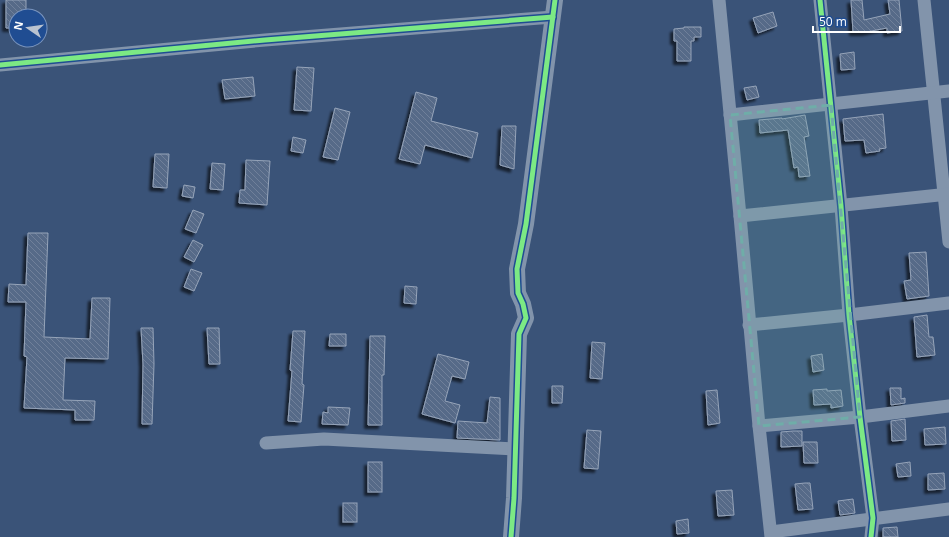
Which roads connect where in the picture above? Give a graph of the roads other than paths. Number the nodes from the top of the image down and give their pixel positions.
1 (555, 0) edge
2 (719, 0) edge
3 (724, 0) edge
4 (820, 0) edge
5 (924, 0) edge
6 (553, 17) junction
7 (0, 65) edge
8 (949, 91) edge
9 (934, 92) junction
10 (831, 105) junction
11 (730, 115) junction
12 (947, 194) edge
13 (841, 206) junction
14 (740, 216) junction
15 (949, 242) edge
16 (949, 303) edge
17 (849, 316) junction
18 (749, 325) junction
19 (949, 406) edge
20 (860, 417) junction
21 (759, 426) junction
22 (266, 443) dead end
23 (515, 449) junction
24 (949, 509) edge
25 (873, 518) junction
26 (771, 534) edge
27 (511, 537) edge
28 (871, 537) edge

1 - 6 street
2 - 3 street
2 - 11 street
4 - 10 street
5 - 9 street
6 - 7 street
6 - 23 street
8 - 9 street
9 - 10 street
9 - 12 street
10 - 11 street
10 - 13 street
11 - 14 street
12 - 13 street
12 - 15 street
13 - 14 street
13 - 17 street
14 - 18 street
16 - 17 street
17 - 18 street
17 - 20 street
18 - 21 street
19 - 20 street
20 - 21 street
20 - 25 street
21 - 26 street
22 - 23 street
23 - 27 street
24 - 25 street
25 - 26 street
25 - 28 street

